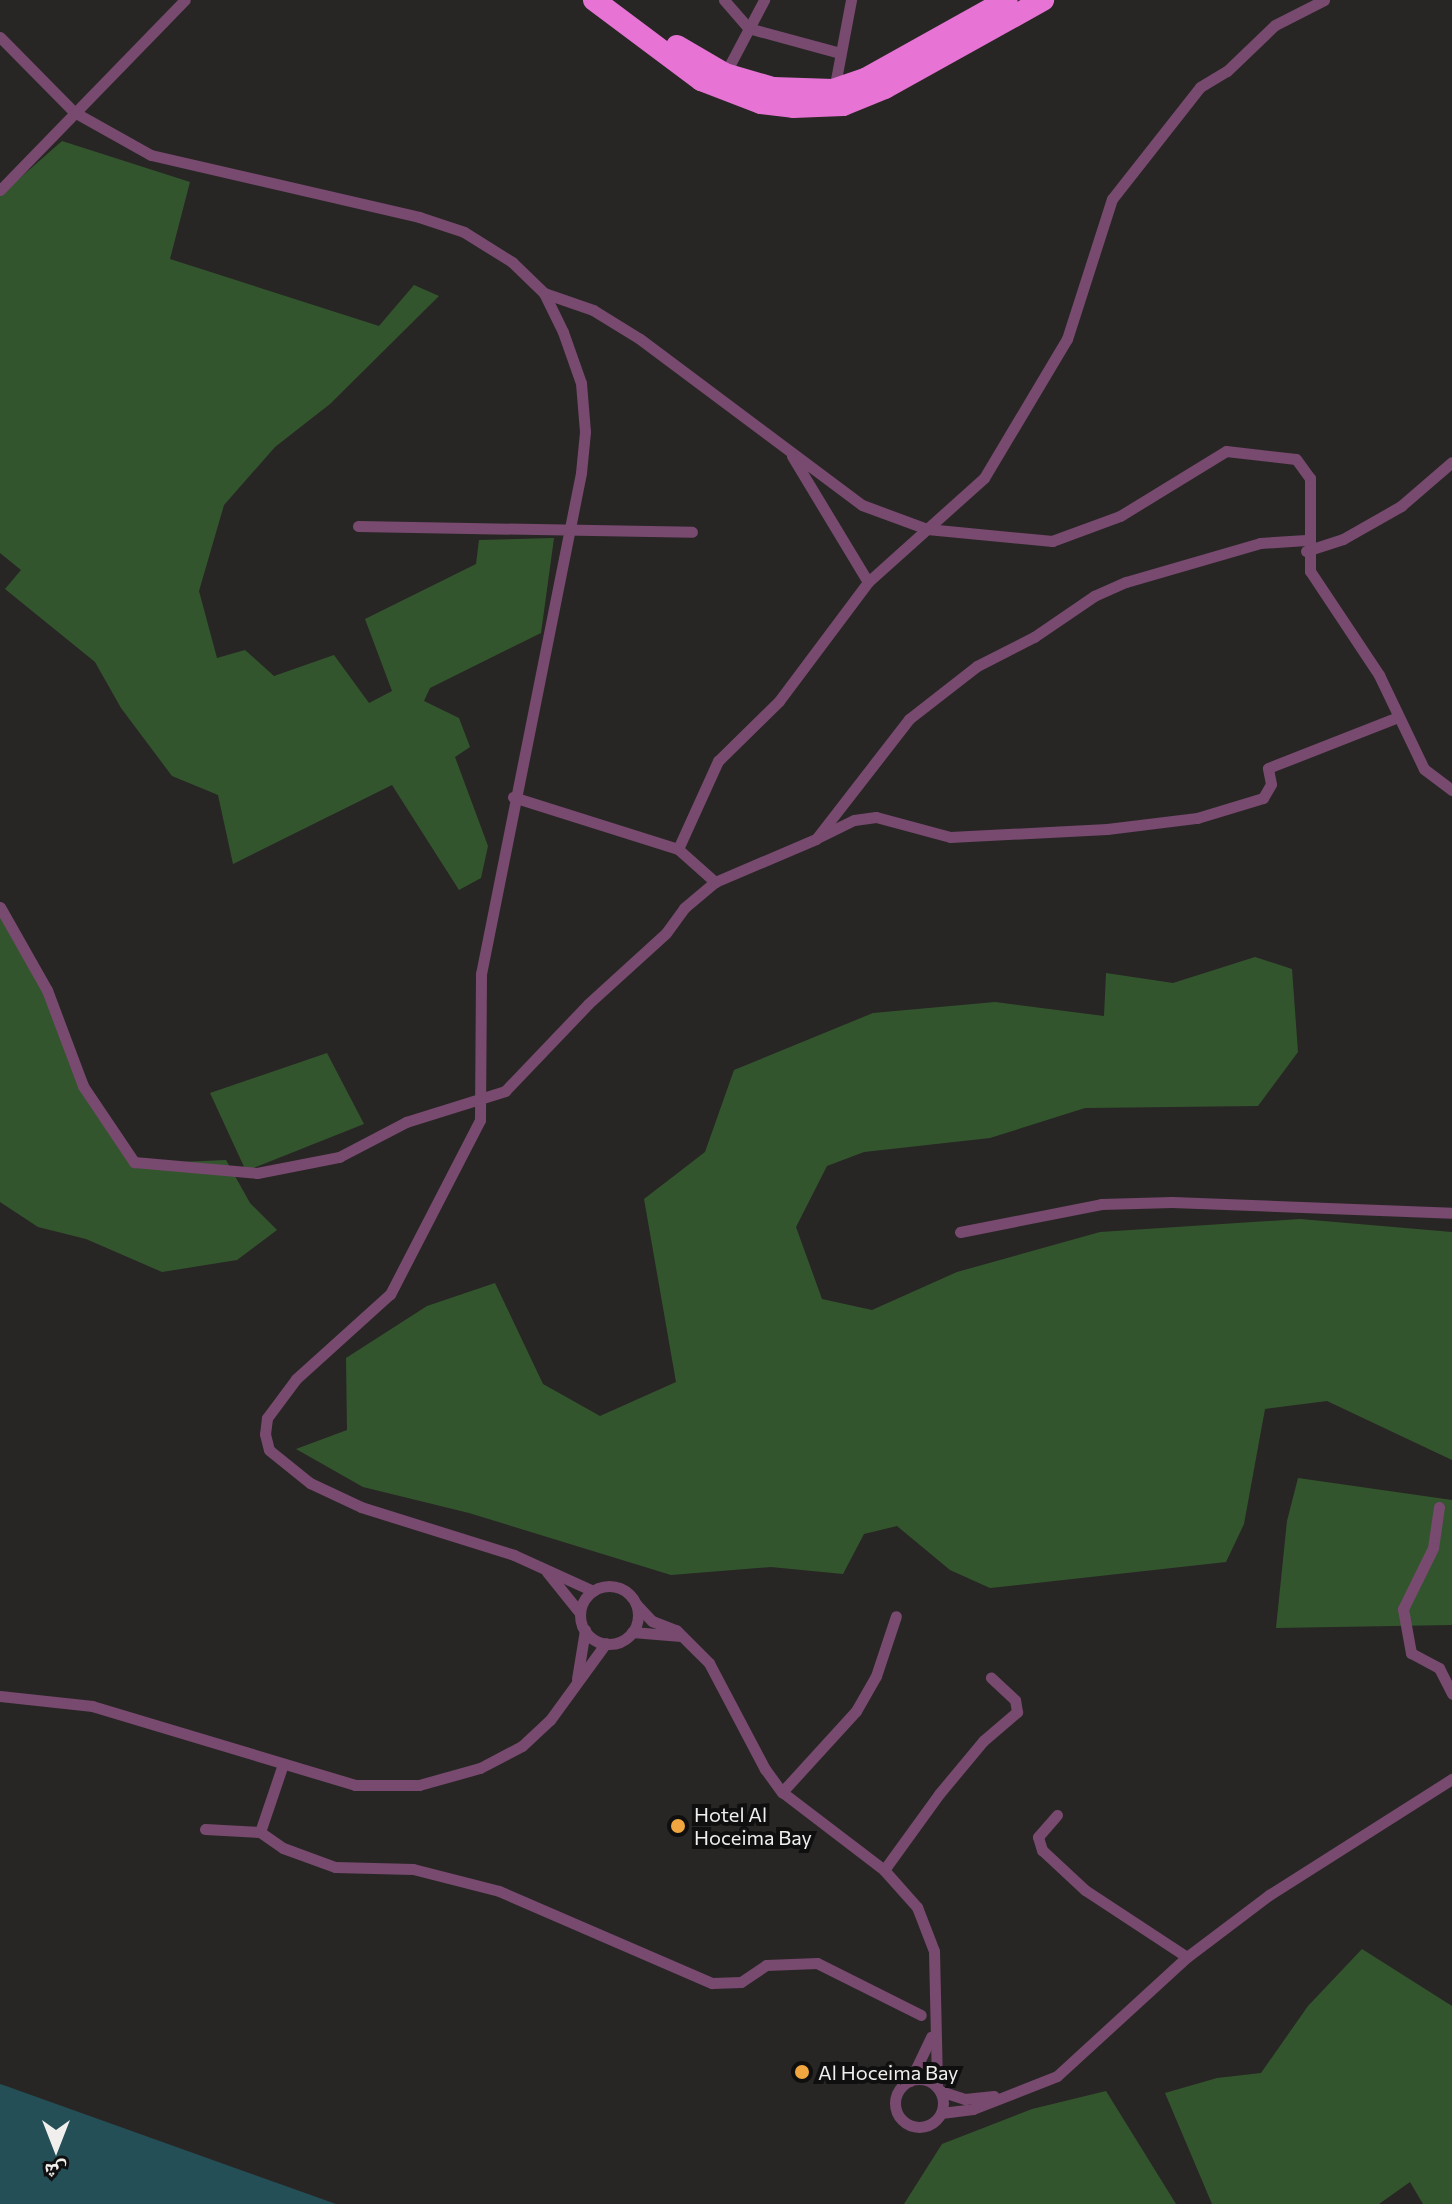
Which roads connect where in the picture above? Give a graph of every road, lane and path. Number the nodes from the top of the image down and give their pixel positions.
1 (185, 0) edge
2 (594, 0) edge
3 (617, 0) edge
4 (724, 0) edge
5 (764, 0) edge
6 (849, 0) edge
7 (1007, 0) edge
8 (1043, 0) edge
9 (1324, 0) edge
10 (748, 28) junction
11 (0, 37) edge
12 (840, 53) junction
13 (725, 74) junction
14 (833, 90) junction
15 (74, 112) junction
16 (0, 190) edge
17 (544, 293) junction
18 (787, 448) junction
19 (1452, 462) edge
20 (358, 526) dead end
21 (569, 529) junction
22 (927, 529) junction
23 (692, 532) dead end
24 (1306, 545) junction
25 (868, 582) junction
26 (1398, 717) junction
27 (1452, 790) edge
28 (513, 797) junction
29 (816, 839) junction
30 (678, 849) junction
31 (715, 882) junction
32 (0, 907) edge
33 (483, 1098) junction
34 (1452, 1213) edge
35 (960, 1232) dead end
36 (1439, 1507) dead end
37 (544, 1568) junction
38 (593, 1591) junction
39 (636, 1604) junction
40 (580, 1613) junction
41 (896, 1616) dead end
42 (585, 1630) junction
43 (632, 1632) junction
44 (682, 1636) junction
45 (606, 1643) junction
46 (991, 1678) dead end
47 (577, 1679) junction
48 (1452, 1694) edge
49 (0, 1696) edge
50 (283, 1764) junction
51 (1452, 1779) edge
52 (782, 1792) junction
53 (1057, 1815) dead end
54 (205, 1829) dead end
55 (260, 1832) junction
56 (884, 1870) junction
57 (1187, 1957) junction
58 (921, 2015) dead end
59 (933, 2033) junction
60 (910, 2081) junction
61 (938, 2089) junction
62 (1010, 2095) junction
63 (941, 2113) junction

1 - 15 street
2 - 8 highway
3 - 13 highway
4 - 10 street
5 - 10 street
6 - 12 street
7 - 14 highway
9 - 22 street
10 - 12 street
10 - 13 street
11 - 15 street
12 - 14 street
13 - 14 highway
15 - 16 street
15 - 17 street
17 - 18 street
17 - 21 street
18 - 22 street
18 - 25 street
19 - 24 street
20 - 21 street
21 - 23 street
21 - 28 street
22 - 24 street
22 - 25 street
24 - 26 street
24 - 29 street
25 - 30 street
26 - 27 street
26 - 29 street
28 - 30 street
28 - 33 street
29 - 31 street
30 - 31 street
31 - 33 street
32 - 33 street
33 - 37 street
34 - 35 street
36 - 48 street
37 - 38 street
37 - 40 street
38 - 39 street
38 - 40 street
39 - 43 street
39 - 44 street
40 - 42 street
41 - 52 street
42 - 45 street
42 - 47 street
43 - 44 street
43 - 45 street
44 - 52 street
45 - 47 street
46 - 56 street
47 - 50 street
49 - 50 street
50 - 55 street
51 - 57 street
52 - 56 street
53 - 57 street
54 - 55 street
55 - 58 street
56 - 59 street
57 - 62 street
59 - 60 street
59 - 61 street
60 - 61 street
60 - 63 street
61 - 62 street
61 - 63 street
62 - 63 street

